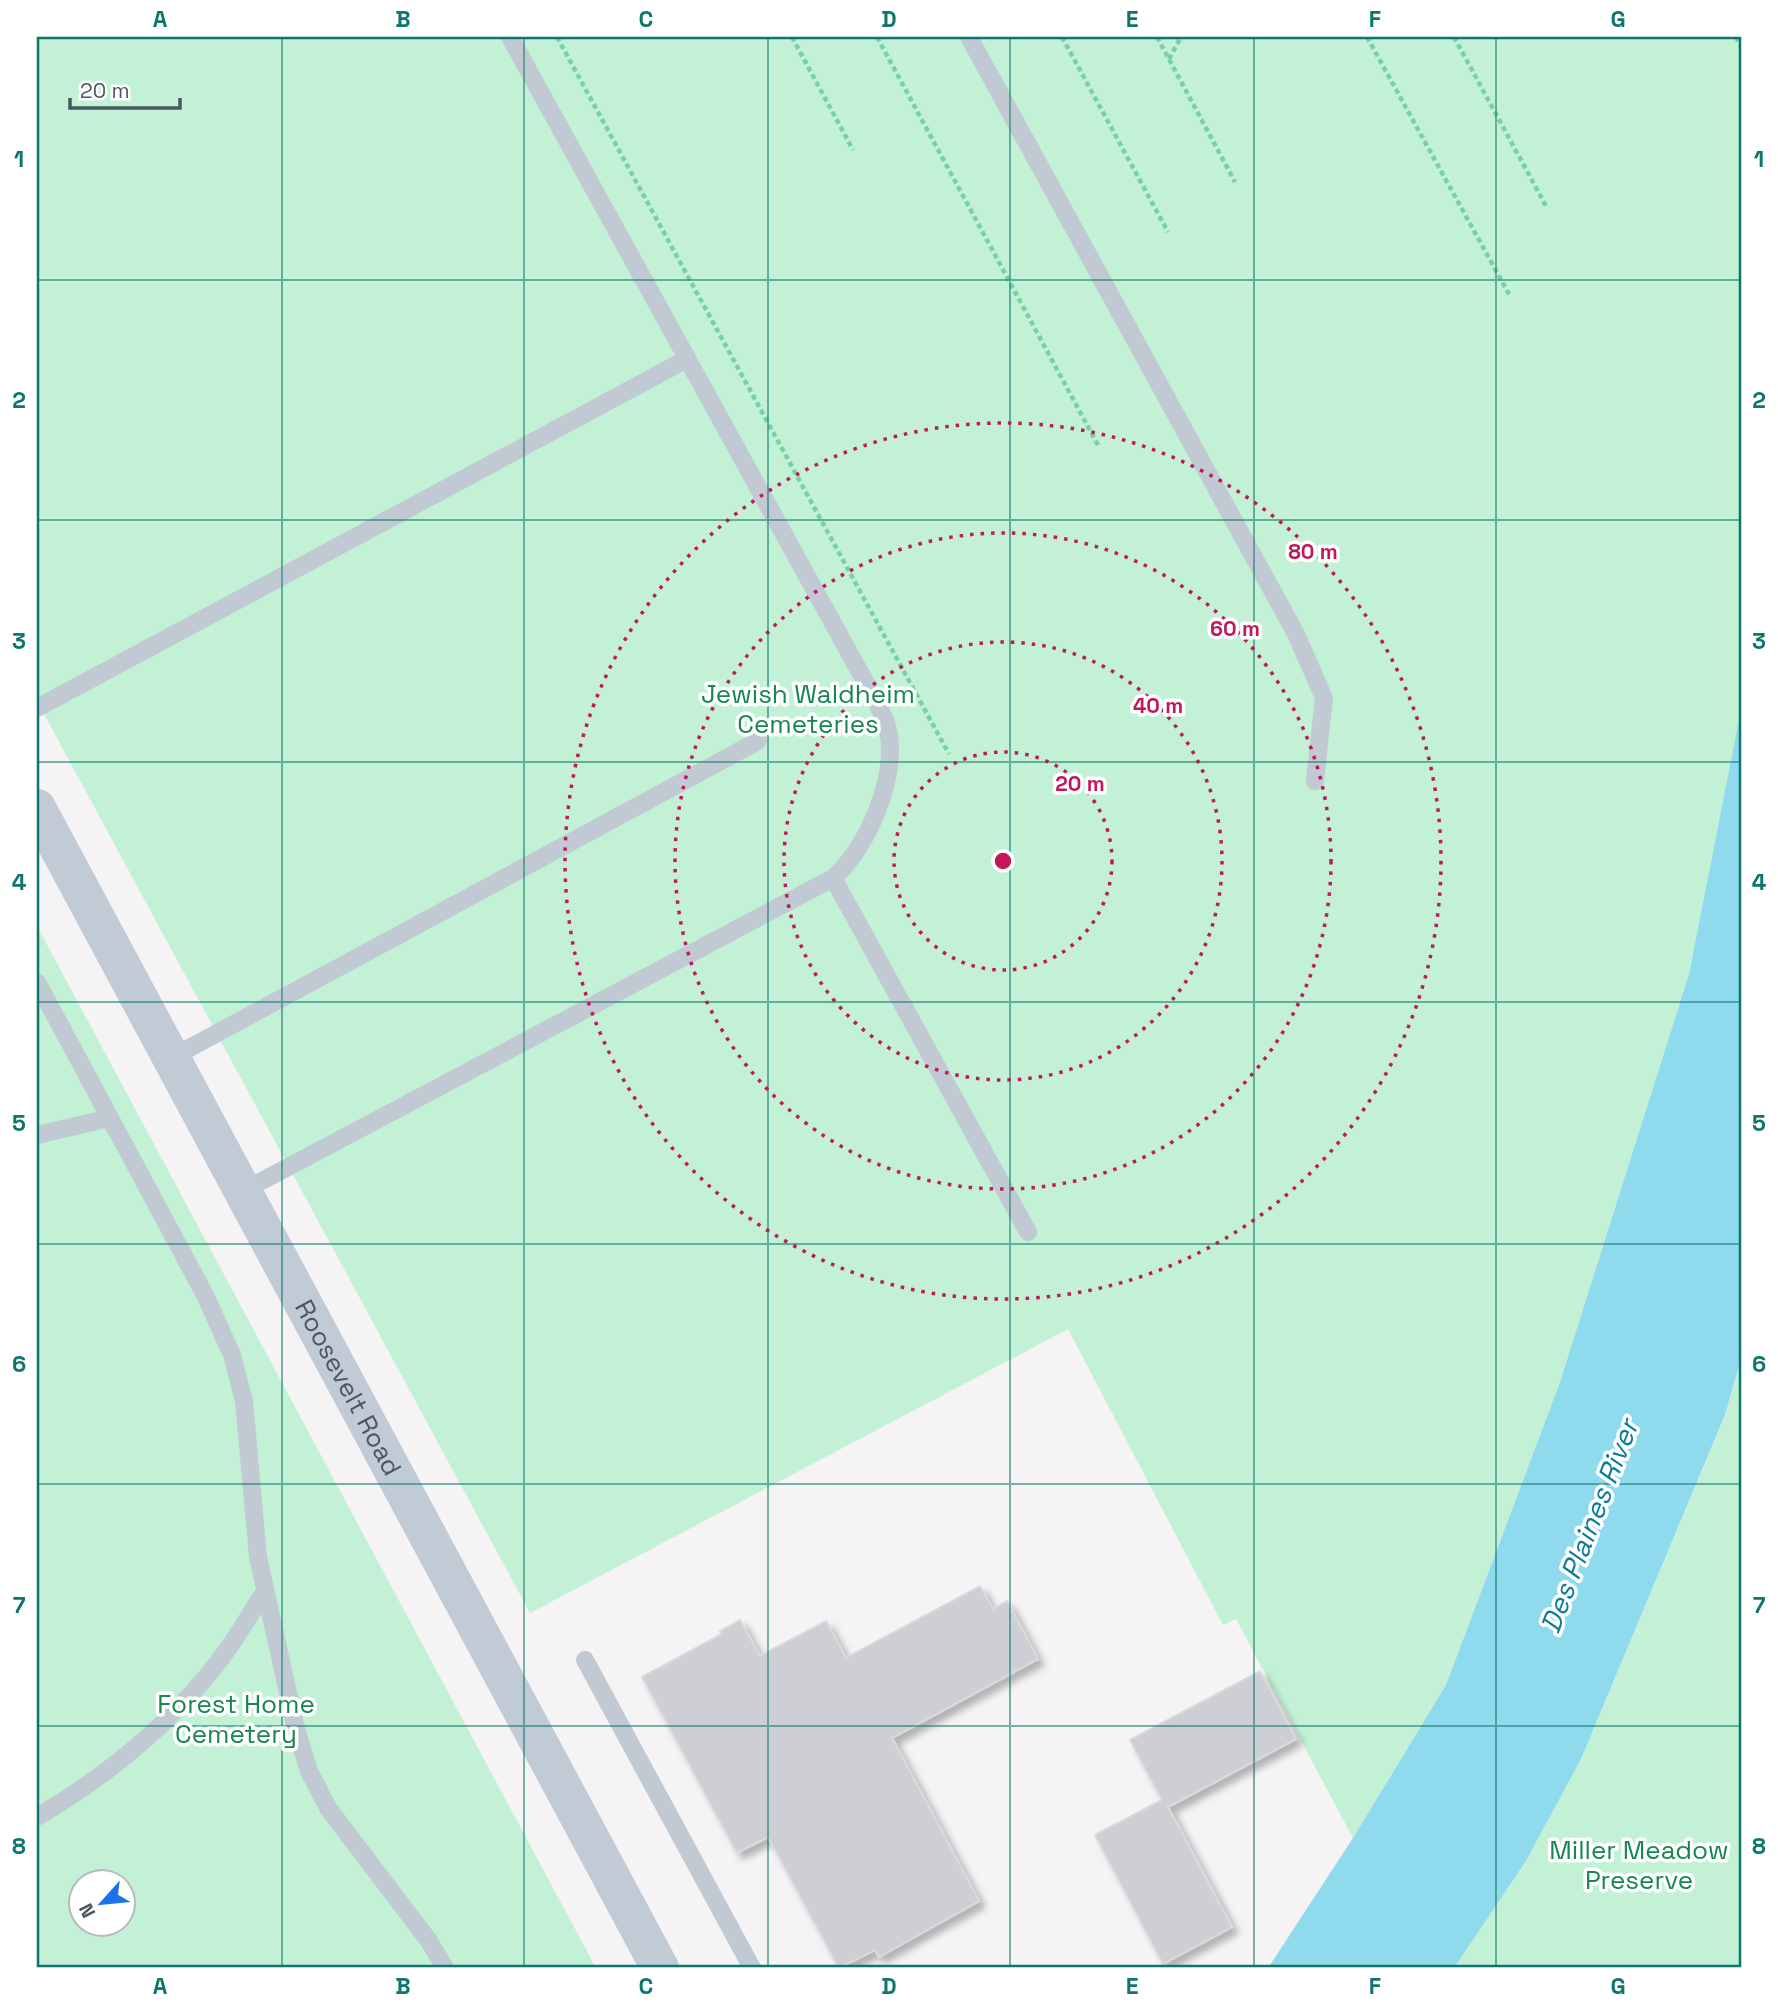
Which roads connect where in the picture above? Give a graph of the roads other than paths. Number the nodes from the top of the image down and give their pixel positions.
1 (510, 37) edge
2 (969, 37) edge
3 (687, 359) junction
4 (37, 708) edge
5 (758, 741) dead end
6 (1315, 781) dead end
7 (37, 808) edge
8 (833, 878) junction
9 (37, 982) edge
10 (171, 1058) junction
11 (110, 1118) junction
12 (37, 1135) edge
13 (243, 1191) junction
14 (1028, 1232) dead end
15 (265, 1591) junction
16 (585, 1660) dead end
17 (37, 1817) edge
18 (445, 1968) edge
19 (660, 1968) edge
20 (752, 1968) edge

1 - 3 lane
2 - 6 lane
3 - 4 lane
3 - 8 lane
5 - 10 lane
7 - 10 main road, Roosevelt Road
8 - 13 lane
8 - 14 lane
9 - 11 lane
10 - 13 main road, Roosevelt Road
11 - 12 lane
11 - 15 lane
13 - 19 main road, Roosevelt Road
15 - 17 lane
15 - 18 lane
16 - 20 lane

